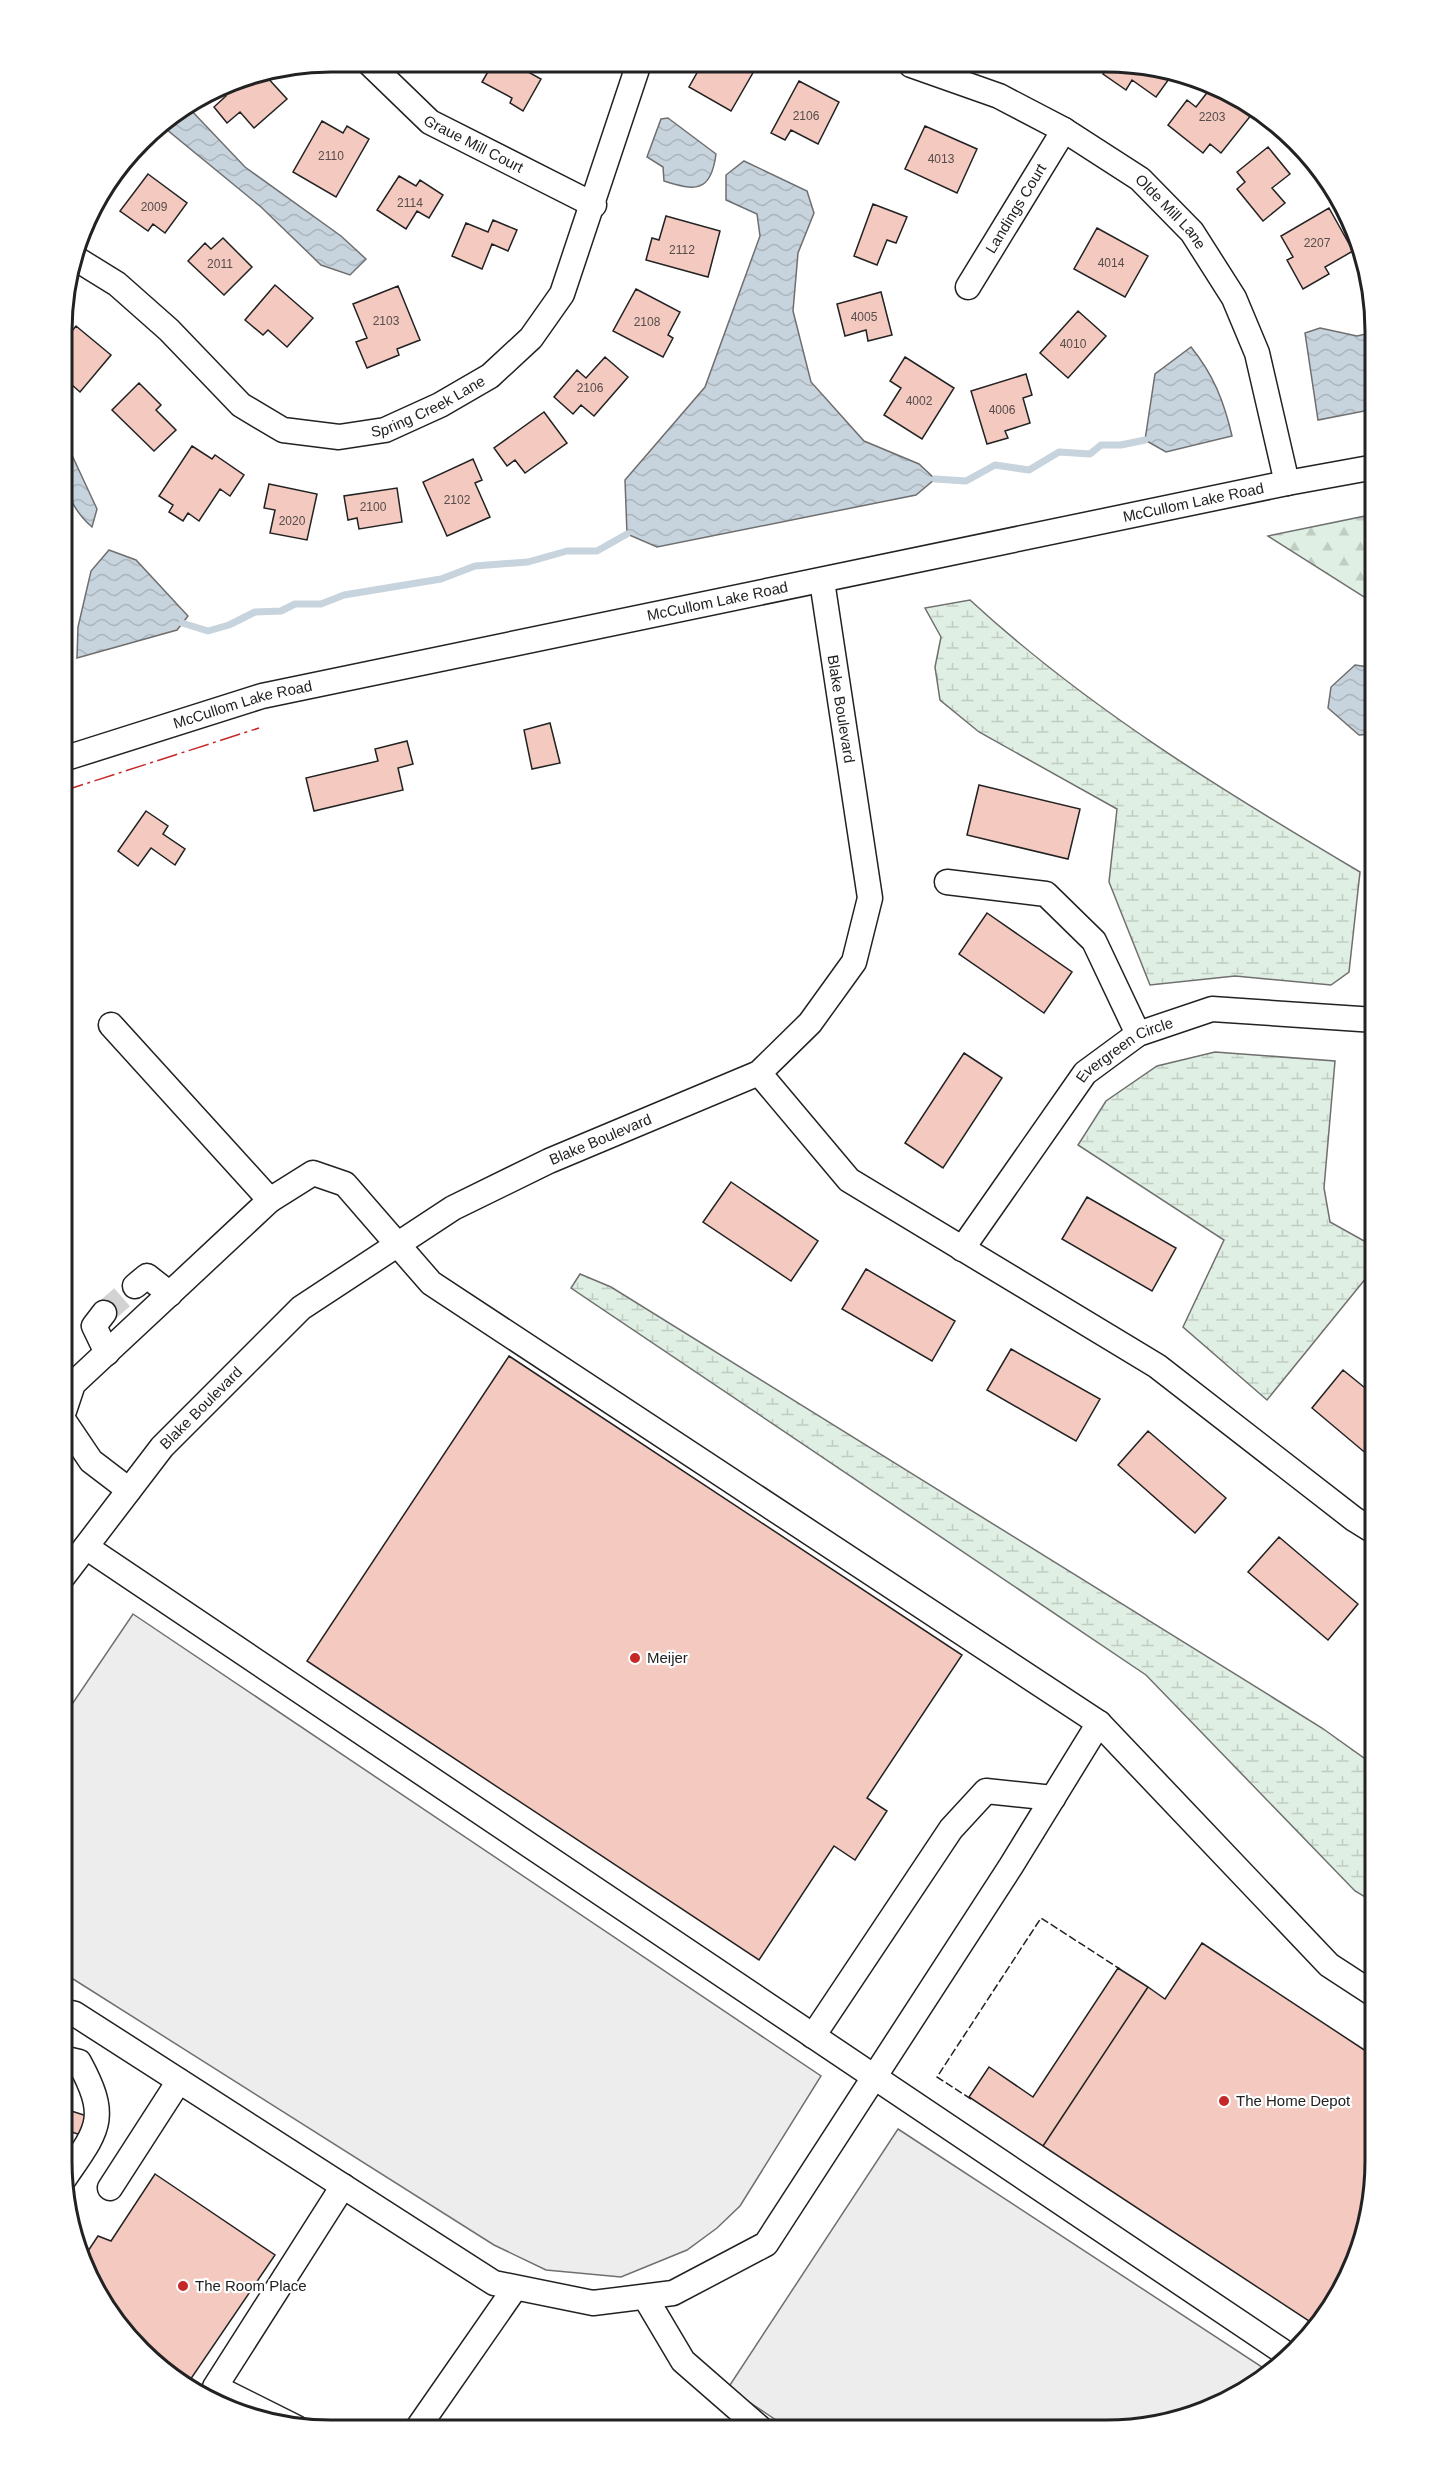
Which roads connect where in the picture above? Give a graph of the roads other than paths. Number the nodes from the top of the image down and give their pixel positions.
1 (378, 72) edge
2 (636, 72) edge
3 (931, 72) edge
4 (1064, 130) junction
5 (594, 205) junction
6 (82, 262) edge
7 (968, 287) dead end
8 (1365, 469) edge
9 (1287, 483) junction
10 (822, 581) junction
11 (72, 756) edge
12 (947, 882) dead end
13 (1365, 1019) edge
14 (111, 1025) dead end
15 (1137, 1034) junction
16 (759, 1073) junction
17 (270, 1200) junction
18 (397, 1245) junction
19 (962, 1249) junction
20 (135, 1286) tunnel mouth
21 (170, 1294) junction
22 (104, 1313) tunnel mouth
23 (107, 1353) junction
24 (72, 1387) edge
25 (72, 1433) edge
26 (129, 1490) junction
27 (1365, 1526) edge
28 (86, 1547) junction
29 (72, 1565) edge
30 (1099, 1722) junction
31 (1053, 1798) junction
32 (1365, 1988) edge
33 (72, 2013) edge
34 (98, 2029) junction
35 (813, 2036) junction
36 (72, 2058) edge
37 (72, 2062) edge
38 (874, 2078) junction
39 (178, 2081) junction
40 (72, 2167) edge
41 (343, 2186) junction
42 (110, 2188) dead end
43 (515, 2288) junction
44 (645, 2297) junction
45 (1282, 2351) edge
46 (261, 2410) edge
47 (423, 2420) edge
48 (750, 2420) edge

1 - 5 street, Graue Mill Court
2 - 5 street, Spring Creek Lane
3 - 4 street, Olde Mill Lane
4 - 7 street, Landings Court
4 - 9 street, Olde Mill Lane
5 - 6 street, Spring Creek Lane
8 - 9 street, McCullom Lake Road
9 - 10 street, McCullom Lake Road
10 - 11 street, McCullom Lake Road
10 - 16 street, Blake Boulevard
12 - 15 street
13 - 15 street, Evergreen Circle
14 - 17 street
15 - 19 street, Evergreen Circle
16 - 18 street, Blake Boulevard
16 - 19 street
17 - 18 street
17 - 21 street
18 - 26 street, Blake Boulevard
18 - 30 street
19 - 27 street
20 - 21 street
21 - 23 street
22 - 23 street
23 - 24 street
25 - 26 street
26 - 28 street, Blake Boulevard
28 - 29 street, Blake Boulevard
28 - 35 street
30 - 31 street
30 - 32 street
31 - 35 street
31 - 38 street
33 - 34 street
34 - 36 street
34 - 39 street
35 - 38 street
37 - 40 street
38 - 44 street
38 - 45 street
39 - 41 street
39 - 42 street
41 - 43 street
41 - 46 street
43 - 44 street
43 - 47 street
44 - 48 street

